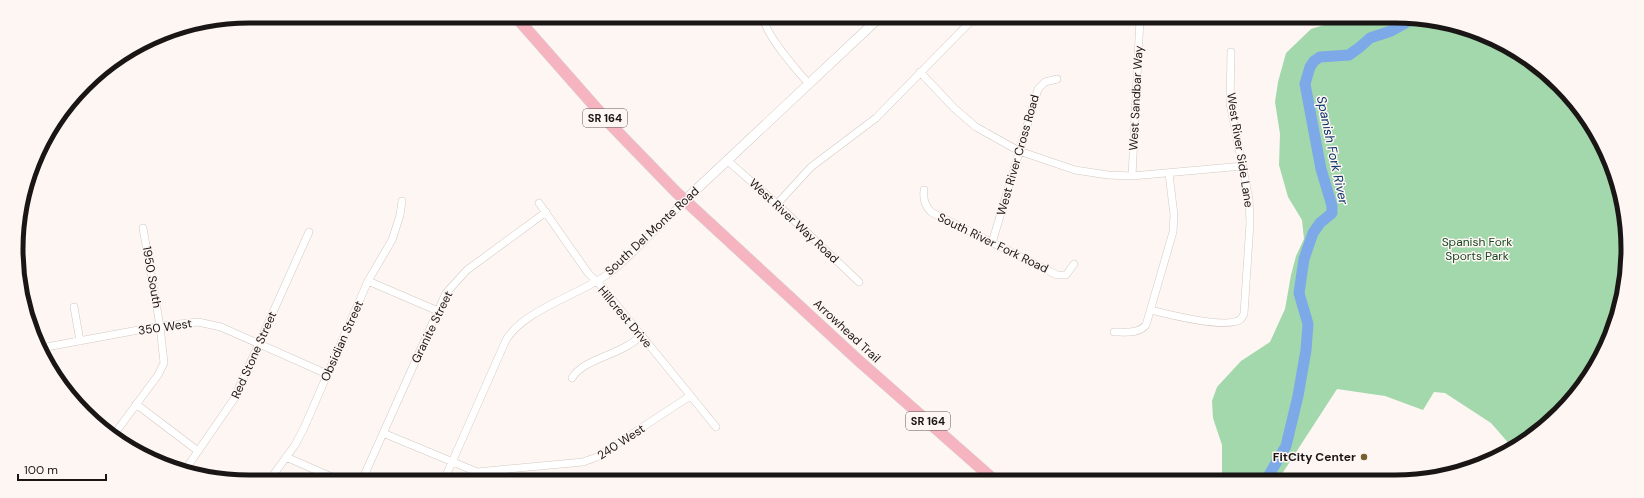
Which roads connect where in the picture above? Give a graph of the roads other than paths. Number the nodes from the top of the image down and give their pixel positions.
1 (521, 23) edge
2 (765, 23) edge
3 (874, 23) edge
4 (969, 23) edge
5 (1140, 23) edge
6 (1231, 52) dead end
7 (920, 72) junction
8 (1057, 79) dead end
9 (809, 84) junction
10 (1019, 151) junction
11 (728, 161) junction
12 (1243, 166) junction
13 (1169, 174) junction
14 (1132, 176) junction
15 (924, 190) dead end
16 (685, 200) junction
17 (402, 201) dead end
18 (539, 203) dead end
19 (777, 204) junction
20 (546, 212) junction
21 (143, 228) dead end
22 (309, 232) dead end
23 (992, 243) junction
24 (1074, 264) dead end
25 (368, 281) junction
26 (596, 282) junction
27 (859, 282) dead end
28 (74, 307) dead end
29 (1151, 310) junction
30 (438, 311) junction
31 (160, 326) junction
32 (1114, 332) dead end
33 (641, 336) junction
34 (80, 341) junction
35 (259, 344) junction
36 (45, 347) edge
37 (327, 374) junction
38 (572, 378) dead end
39 (690, 396) junction
40 (136, 404) junction
41 (716, 427) dead end
42 (116, 432) edge
43 (384, 433) junction
44 (198, 451) junction
45 (286, 457) junction
46 (452, 463) junction
47 (188, 466) edge
48 (273, 475) edge
49 (327, 475) edge
50 (364, 475) edge
51 (446, 475) edge
52 (988, 475) edge

1 - 16 main road, SR 164
2 - 9 street
3 - 9 street, South Del Monte Road
4 - 7 street
5 - 14 street, West Sandbar Way
6 - 12 street, West River Side Lane
7 - 10 street
7 - 19 street
8 - 10 street, West River Cross Road
9 - 11 street, South Del Monte Road
10 - 14 street
10 - 23 street, West River Cross Road
11 - 16 street, South Del Monte Road
11 - 19 street, West River Way Road
12 - 13 street
12 - 29 street, West River Side Lane
13 - 14 street
13 - 29 street
15 - 23 street, South River Fork Road
16 - 26 street, South Del Monte Road
16 - 52 main road, Arrowhead Trail / SR 164
17 - 25 street, Obsidian Street
18 - 20 street, Hillcrest Drive
19 - 27 street, West River Way Road
20 - 26 street, Hillcrest Drive
20 - 30 street, Granite Street
21 - 31 street, 1950 South
22 - 35 street, Red Stone Street
23 - 24 street, South River Fork Road
25 - 30 street
25 - 37 street, Obsidian Street
26 - 33 street, Hillcrest Drive
26 - 46 street, South Del Monte Road
28 - 34 street
29 - 32 street
30 - 43 street, Granite Street
31 - 34 street, 350 West
31 - 35 street, 350 West
31 - 40 street, 1950 South
33 - 38 street
33 - 39 street, Hillcrest Drive
34 - 36 street, 350 West
35 - 37 street, 350 West
35 - 44 street, Red Stone Street
37 - 45 street, Obsidian Street
39 - 41 street, Hillcrest Drive
39 - 46 street, 240 West
40 - 42 street, 1950 South
40 - 44 street
43 - 46 street, 240 West
43 - 50 street, Granite Street
44 - 47 street, Red Stone Street
45 - 48 street, Obsidian Street
45 - 49 street
46 - 51 street, South Del Monte Road

